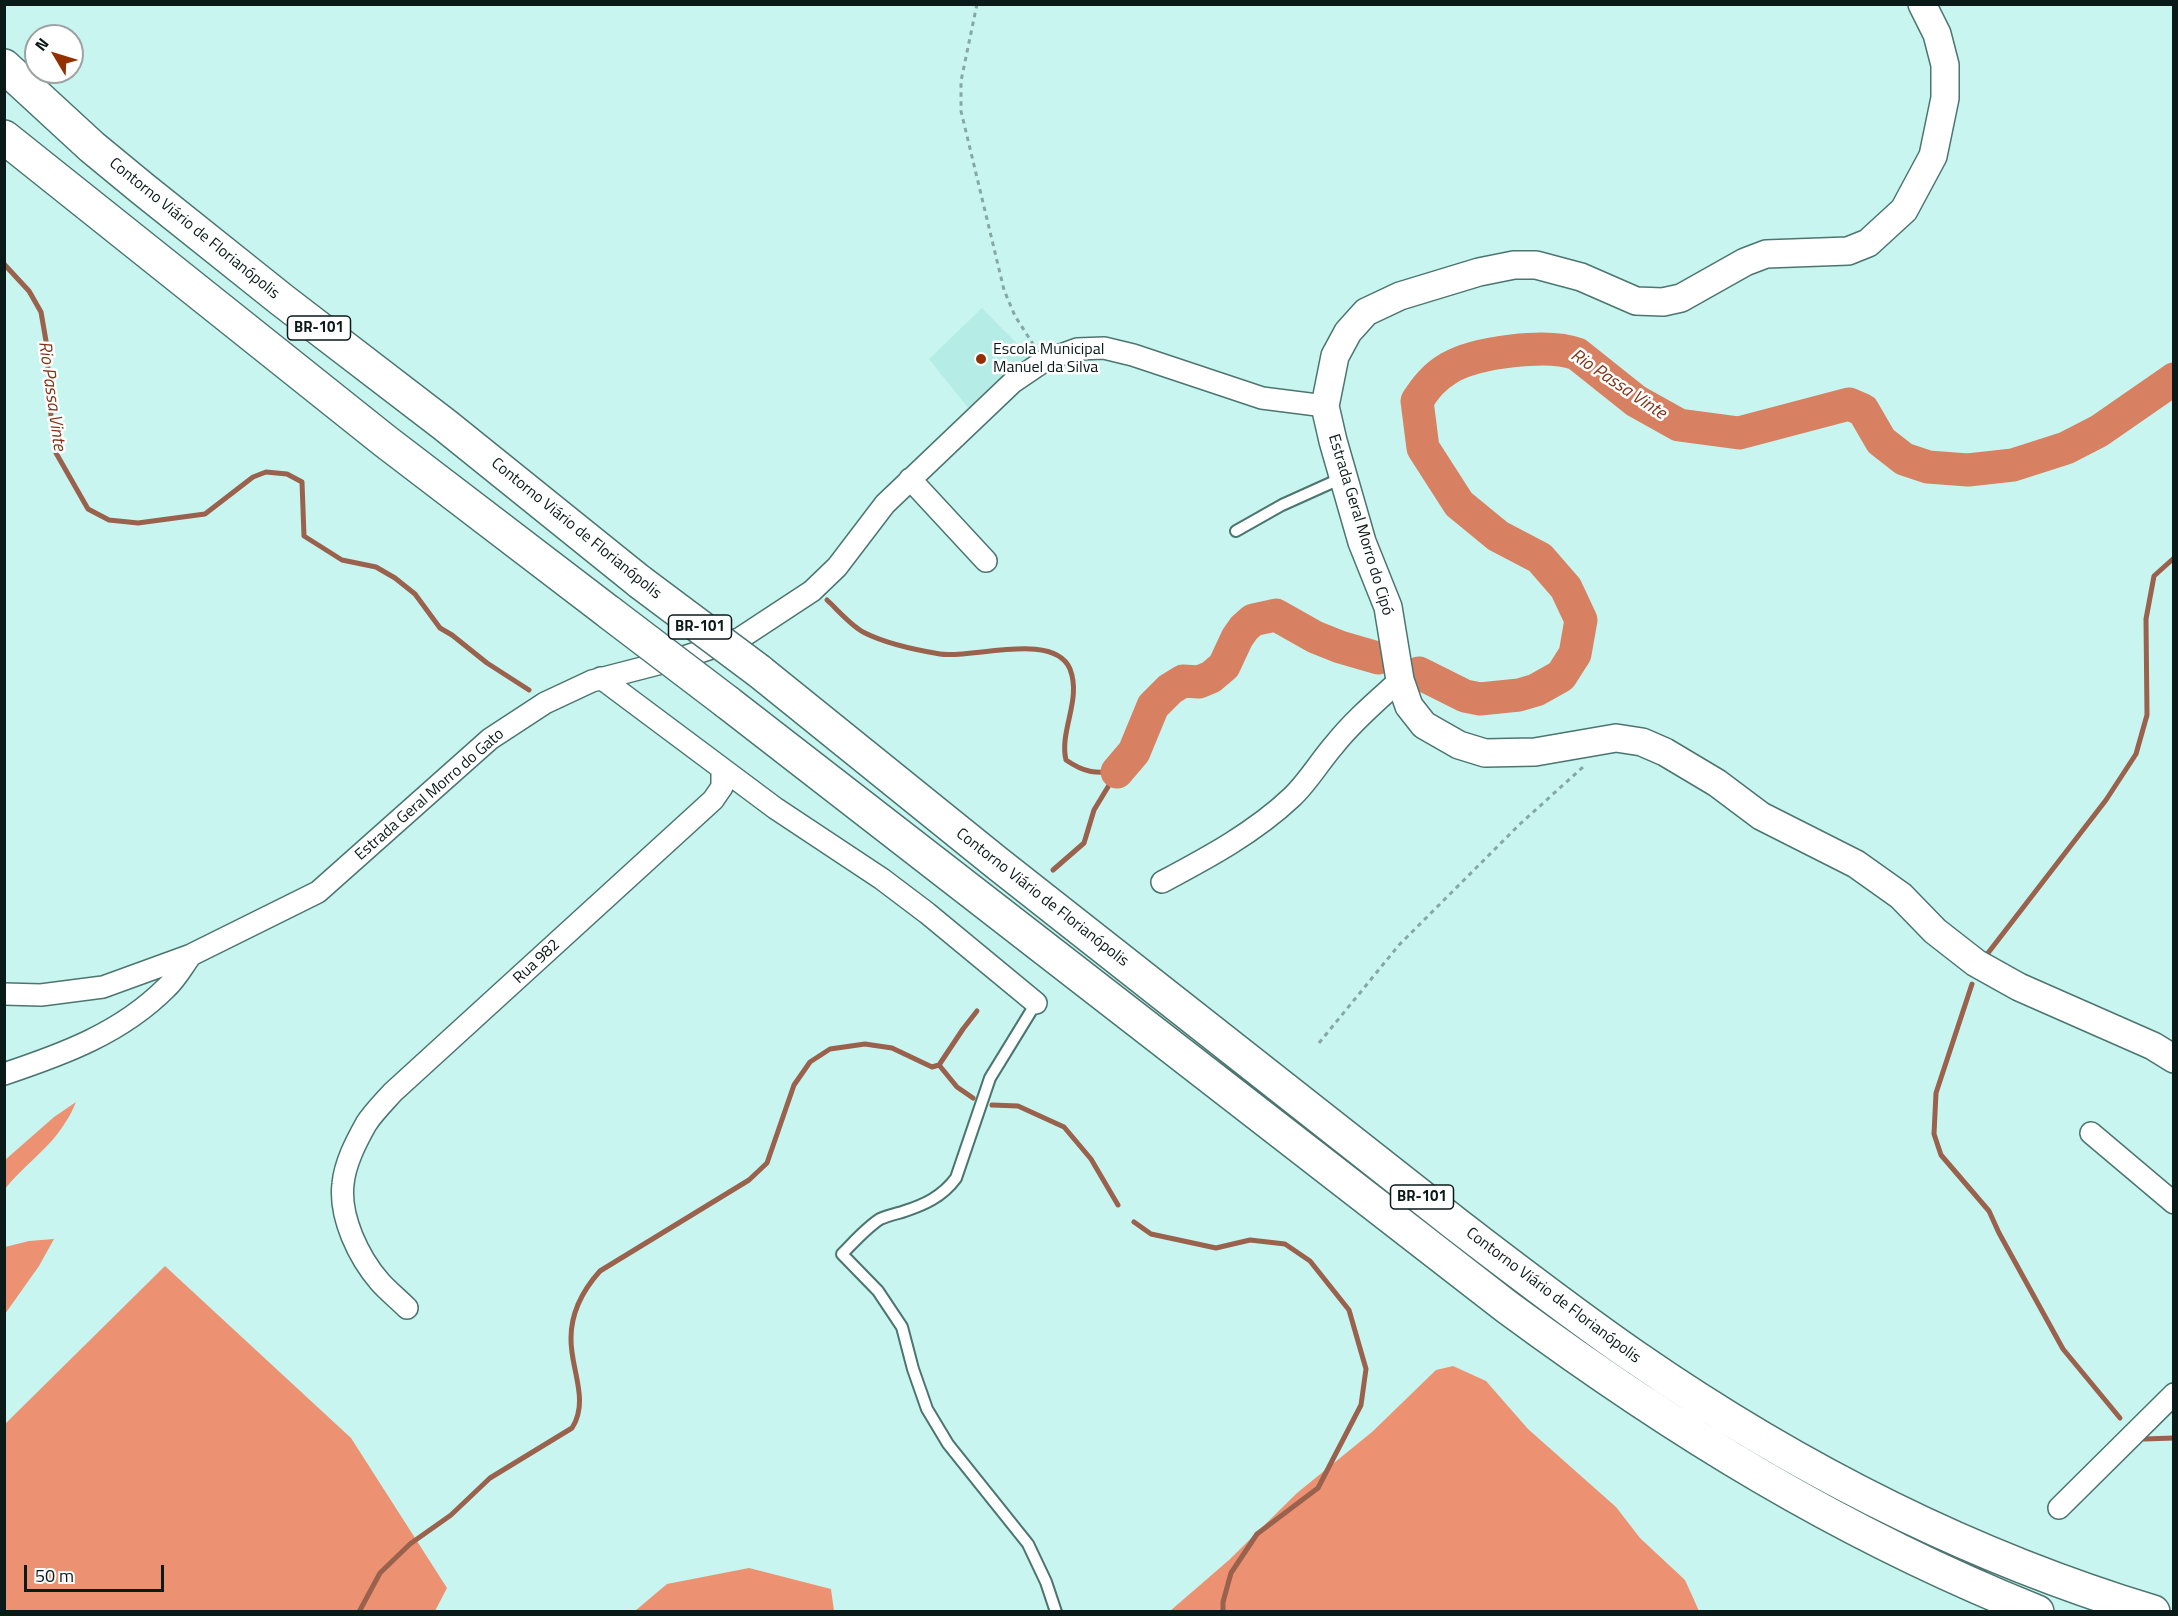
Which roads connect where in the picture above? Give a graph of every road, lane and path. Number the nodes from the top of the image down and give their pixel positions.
1 (977, 4) edge
2 (1922, 4) edge
3 (4, 66) edge
4 (4, 138) edge
5 (1044, 361) junction
6 (1325, 406) junction
7 (1343, 478) junction
8 (910, 479) junction
9 (1236, 531) dead end
10 (986, 561) dead end
11 (601, 678) junction
12 (1400, 680) junction
13 (1616, 738) junction
14 (722, 771) junction
15 (1162, 882) dead end
16 (191, 955) junction
17 (4, 994) edge
18 (1036, 1003) joint
19 (1319, 1043) dead end
20 (2174, 1059) edge
21 (4, 1074) edge
22 (2091, 1133) dead end
23 (2174, 1203) edge
24 (407, 1308) dead end
25 (2174, 1394) edge
26 (2059, 1508) dead end
27 (1056, 1611) edge
28 (2037, 1611) edge
29 (2153, 1611) edge

1 - 5 path
2 - 6 street
3 - 29 highway, Contorno Viário de Florianópolis / BR-101, bridge
4 - 28 highway, Contorno Viário de Florianópolis / BR-101, bridge
5 - 6 street, Estrada Geral Morro do Gato
5 - 8 street, Estrada Geral Morro do Gato
6 - 7 street, Estrada Geral Morro do Cipó
7 - 9 lane
7 - 12 street, Estrada Geral Morro do Cipó
8 - 10 street
8 - 11 street, Estrada Geral Morro do Gato
11 - 14 street
11 - 16 street, Estrada Geral Morro do Gato
12 - 13 street, Estrada Geral Morro do Cipó
12 - 15 street
13 - 19 path
13 - 20 street, Estrada Geral Morro do Cipó
14 - 18 street
14 - 24 street, Rua 982
16 - 17 street, Estrada Geral Morro do Gato
16 - 21 street
18 - 27 lane
22 - 23 street
25 - 26 street

